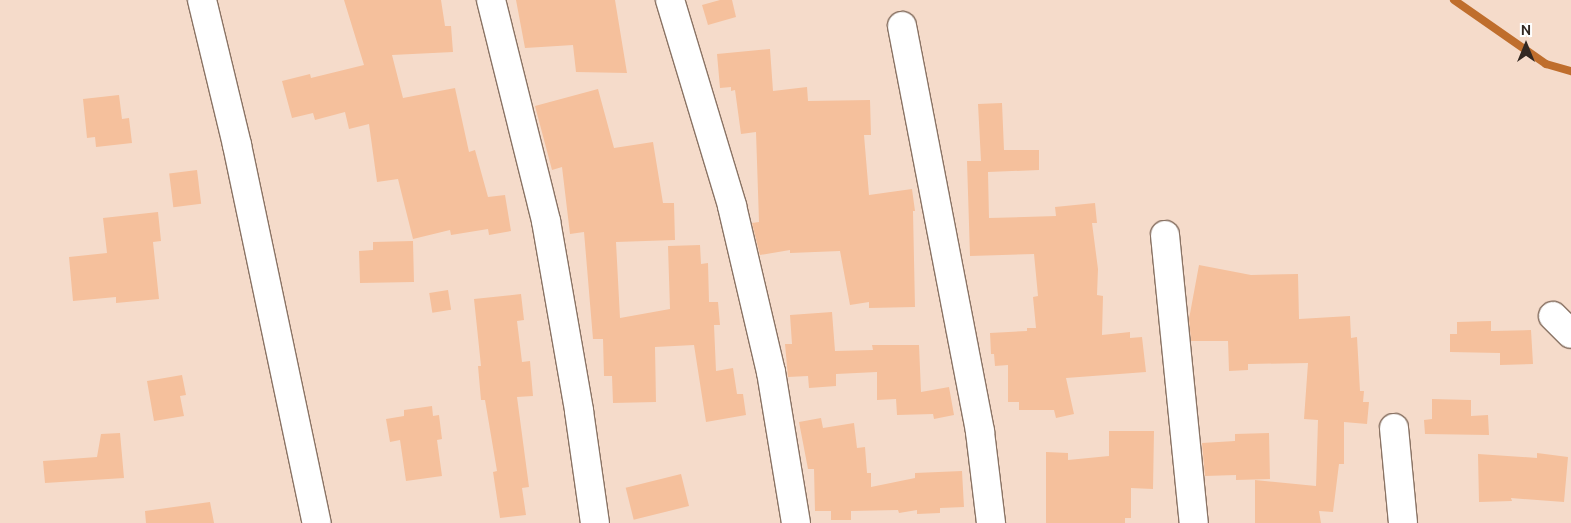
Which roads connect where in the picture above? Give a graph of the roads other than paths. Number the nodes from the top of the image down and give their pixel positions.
1 (202, 0) edge
2 (491, 0) edge
3 (670, 0) edge
4 (902, 26) dead end
5 (1165, 235) dead end
6 (1394, 428) dead end
7 (317, 523) edge
8 (595, 523) edge
9 (796, 523) edge
10 (991, 523) edge
11 (1194, 523) edge
12 (1404, 523) edge

1 - 7 street
2 - 8 street
3 - 9 street
4 - 10 street
5 - 11 street
6 - 12 street

